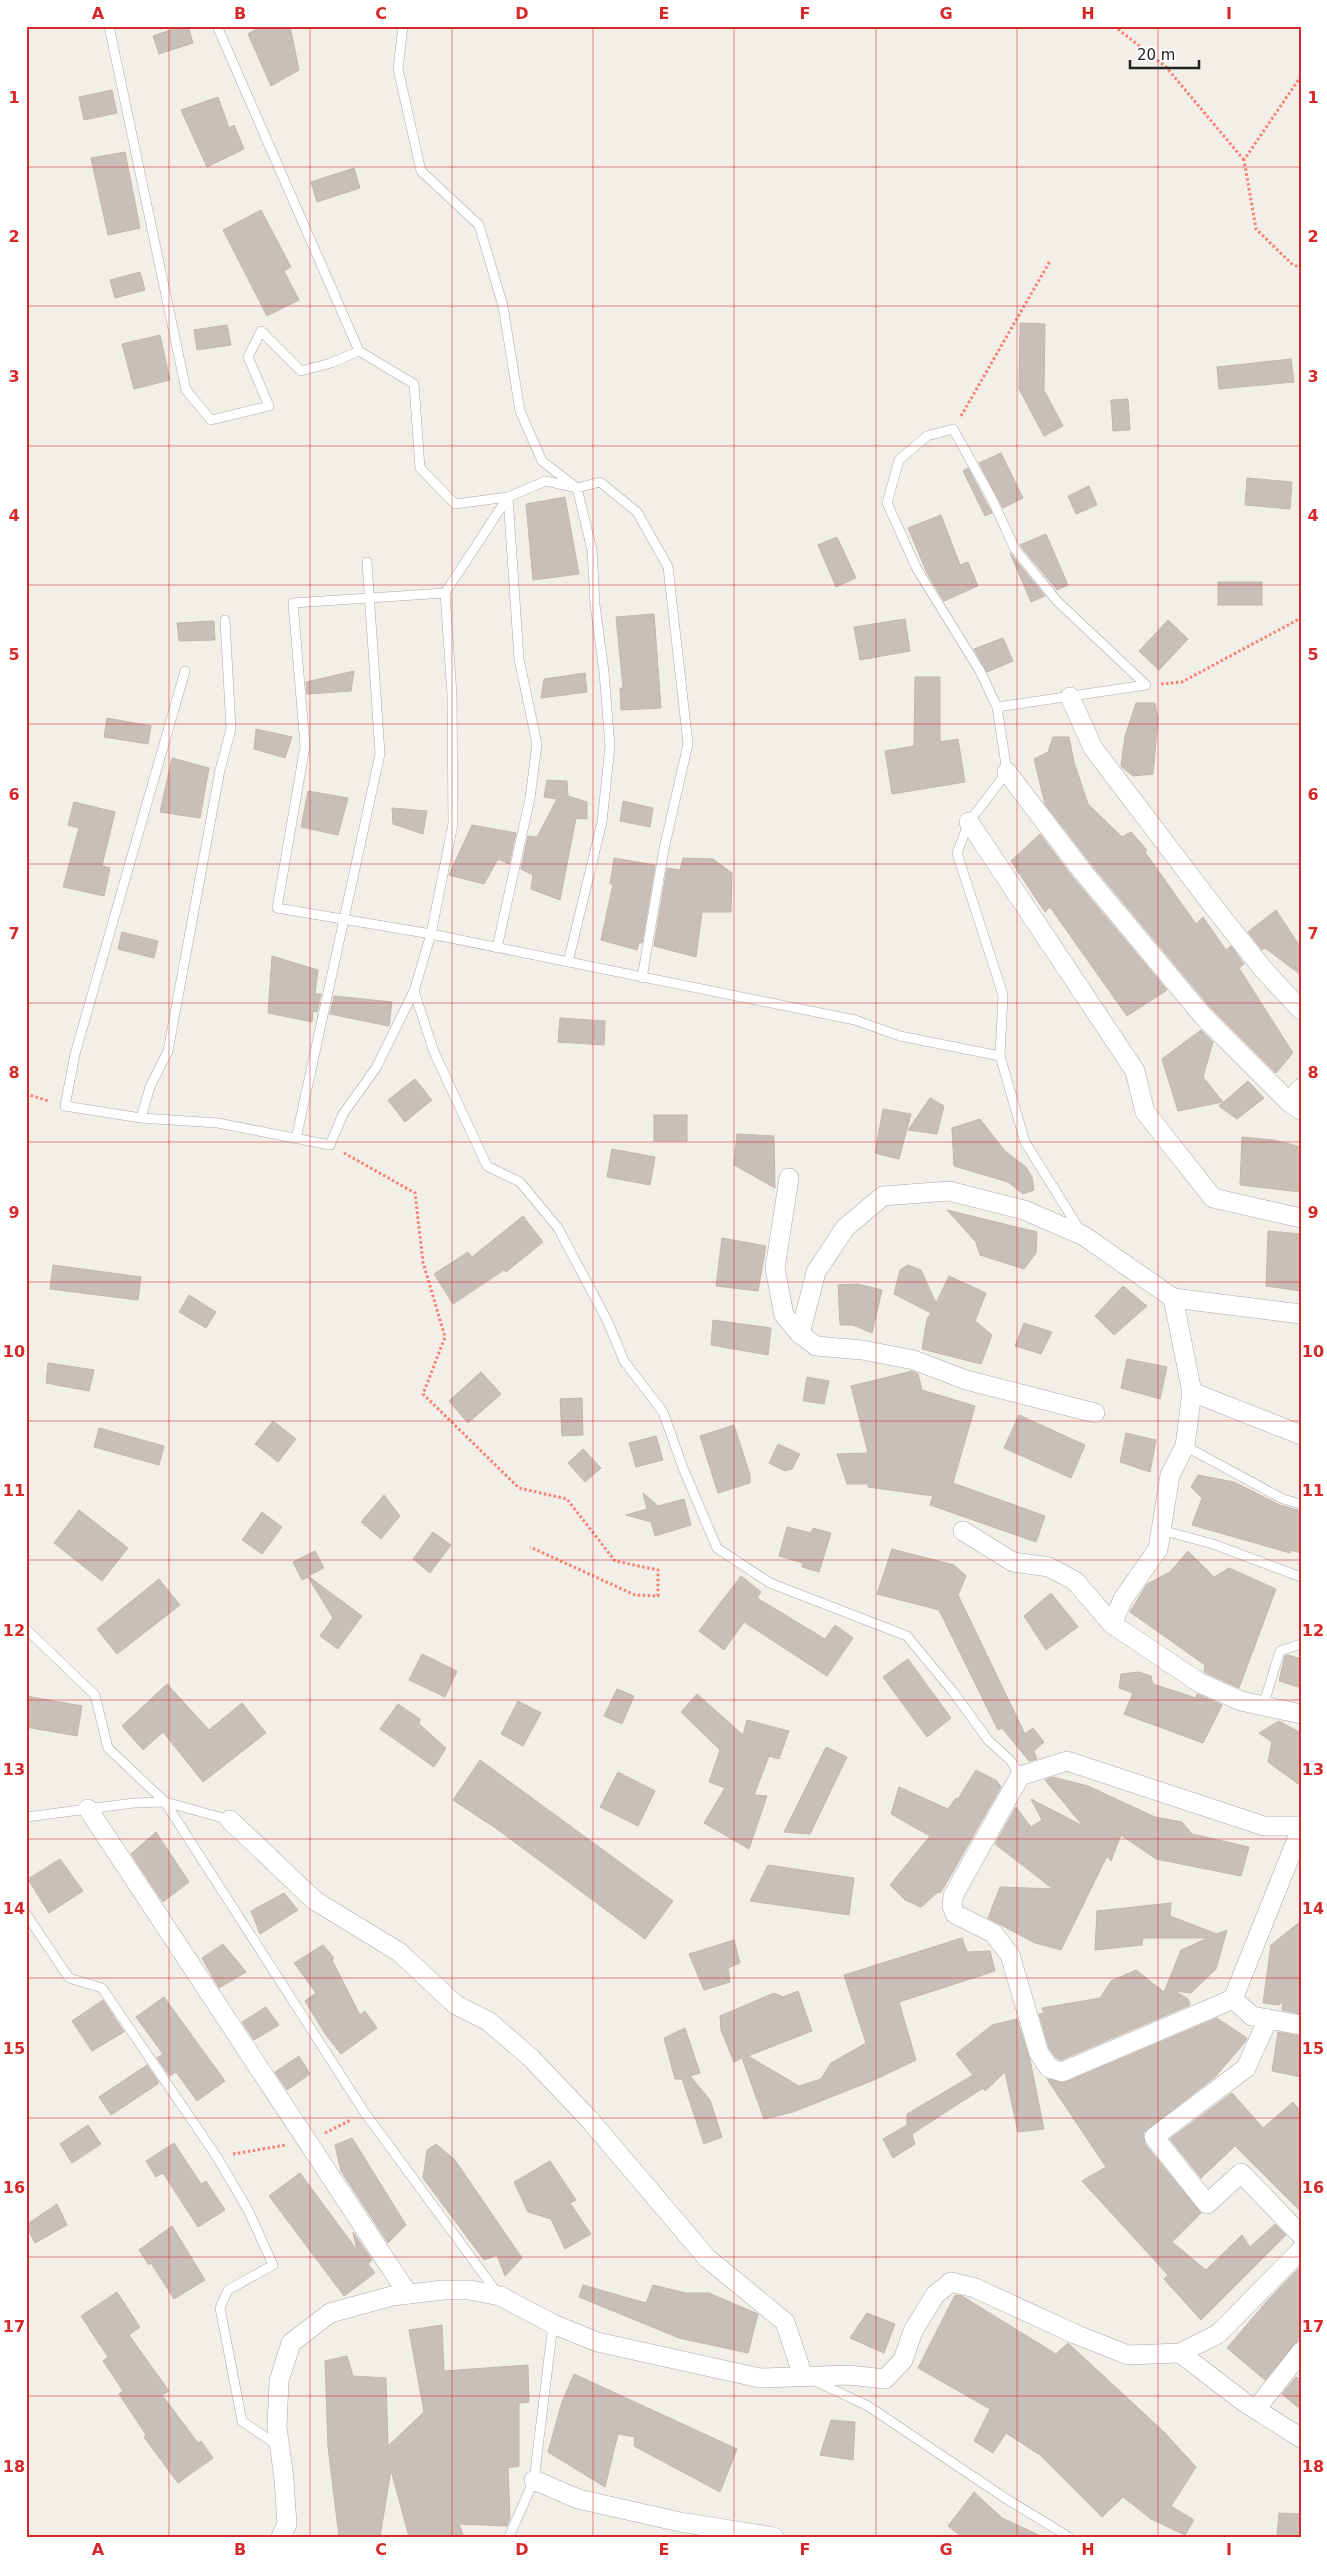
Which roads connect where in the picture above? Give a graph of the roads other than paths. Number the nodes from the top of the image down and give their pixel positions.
1 (109, 26) edge
2 (217, 26) edge
3 (403, 26) edge
4 (359, 351) junction
5 (577, 488) junction
6 (508, 497) junction
7 (366, 562) dead end
8 (445, 593) junction
9 (369, 598) junction
10 (225, 620) dead end
11 (185, 672) dead end
12 (1070, 697) junction
13 (997, 708) junction
14 (1007, 772) junction
15 (969, 822) junction
16 (344, 919) junction
17 (431, 934) junction
18 (497, 948) junction
19 (568, 962) junction
20 (642, 978) junction
21 (414, 991) junction
22 (1301, 1010) edge
23 (1000, 1056) junction
24 (1297, 1100) edge
25 (141, 1118) junction
26 (296, 1139) junction
27 (789, 1178) dead end
28 (1301, 1218) edge
29 (1084, 1236) junction
30 (1173, 1298) junction
31 (1301, 1314) edge
32 (800, 1334) junction
33 (1192, 1392) junction
34 (1095, 1413) dead end
35 (1301, 1435) edge
36 (1185, 1446) junction
37 (1301, 1504) edge
38 (1162, 1530) junction
39 (963, 1531) dead end
40 (1301, 1577) edge
41 (1112, 1624) junction
42 (26, 1629) edge
43 (1301, 1644) edge
44 (1264, 1706) junction
45 (1301, 1714) edge
46 (1020, 1776) junction
47 (165, 1802) junction
48 (88, 1809) junction
49 (26, 1817) edge
50 (230, 1820) joint
51 (1301, 1827) edge
52 (26, 1914) edge
53 (1233, 1999) junction
54 (1268, 2020) junction
55 (1301, 2025) edge
56 (1301, 2235) edge
57 (1301, 2250) edge
58 (408, 2294) junction
59 (500, 2296) junction
60 (553, 2324) junction
61 (1301, 2352) edge
62 (1180, 2353) junction
63 (803, 2376) junction
64 (1256, 2409) junction
65 (1301, 2438) edge
66 (279, 2447) junction
67 (534, 2480) junction
68 (281, 2537) edge
69 (509, 2537) edge
70 (774, 2537) edge
71 (1069, 2537) edge

1 - 4 lane
2 - 4 lane
3 - 5 lane
4 - 6 lane
5 - 6 lane
5 - 19 lane
5 - 20 lane
6 - 8 lane
6 - 18 lane
7 - 9 lane
8 - 9 lane
8 - 17 lane
9 - 16 lane
9 - 16 lane
10 - 25 lane
11 - 25 lane
12 - 13 lane
12 - 13 lane
12 - 22 street
13 - 14 lane
14 - 15 lane
14 - 24 street
15 - 23 lane
15 - 28 street
16 - 17 lane
16 - 26 lane
17 - 18 lane
17 - 21 lane
18 - 19 lane
19 - 20 lane
20 - 23 lane
21 - 26 lane
21 - 46 lane
23 - 29 lane
25 - 26 lane
27 - 32 street
29 - 30 street
29 - 32 street
30 - 31 street
30 - 33 street
32 - 34 street
33 - 35 street
33 - 36 street
36 - 37 lane
36 - 38 street
38 - 40 lane
38 - 41 street
39 - 41 street
41 - 44 street
42 - 47 lane
43 - 44 lane
44 - 45 street
46 - 51 street
46 - 53 street
47 - 48 lane
47 - 50 lane
47 - 59 lane
48 - 49 lane
48 - 58 street
50 - 63 street
51 - 53 street
52 - 66 lane
53 - 54 street
54 - 55 street
54 - 56 street
57 - 62 street
58 - 59 street
58 - 66 street
59 - 60 street
60 - 63 street
60 - 67 lane
61 - 64 street
62 - 63 street
62 - 64 street
63 - 71 lane
64 - 65 street
66 - 68 street
67 - 69 lane
67 - 70 street

